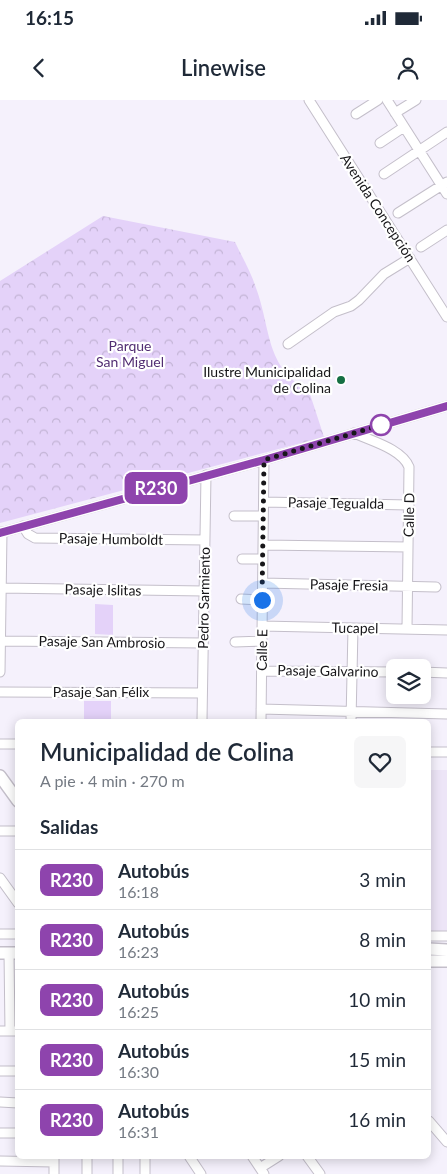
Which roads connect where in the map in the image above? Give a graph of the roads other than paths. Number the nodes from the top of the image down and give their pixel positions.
1 (378, 100) edge
2 (386, 100) edge
3 (416, 100) edge
4 (311, 101) edge
5 (395, 113) junction
6 (356, 114) dead end
7 (404, 127) junction
8 (447, 132) edge
9 (380, 143) dead end
10 (419, 151) junction
11 (384, 174) dead end
12 (444, 184) edge
13 (447, 194) edge
14 (398, 213) dead end
15 (447, 230) edge
16 (421, 246) dead end
17 (410, 258) junction
18 (447, 317) edge
19 (288, 344) dead end
20 (447, 406) edge
21 (354, 433) junction
22 (264, 460) junction
23 (206, 475) junction
24 (264, 502) junction
25 (409, 505) junction
26 (234, 516) dead end
27 (263, 516) junction
28 (23, 526) junction
29 (1, 532) edge
30 (205, 540) junction
31 (263, 544) junction
32 (408, 547) junction
33 (242, 559) dead end
34 (263, 559) junction
35 (262, 584) junction
36 (408, 586) junction
37 (436, 587) dead end
38 (1, 588) junction
39 (204, 591) junction
40 (240, 599) dead end
41 (262, 600) junction
42 (262, 626) junction
43 (353, 628) junction
44 (407, 629) junction
45 (447, 630) edge
46 (0, 640) edge
47 (262, 641) junction
48 (203, 642) junction
49 (235, 642) dead end
50 (262, 671) junction
51 (0, 672) edge
52 (352, 672) junction
53 (386, 672) edge
54 (431, 672) edge
55 (447, 673) edge
56 (0, 692) edge
57 (202, 693) junction
58 (261, 709) junction
59 (351, 711) junction
60 (447, 714) edge
61 (202, 719) edge
62 (261, 719) edge
63 (351, 719) edge
64 (0, 744) edge
65 (15, 744) edge
66 (431, 752) edge
67 (447, 752) edge
68 (0, 776) edge
69 (15, 797) edge
70 (0, 831) edge
71 (15, 831) edge
72 (0, 878) edge
73 (15, 899) edge
74 (0, 934) edge
75 (15, 934) edge
76 (431, 936) edge
77 (447, 936) edge
78 (431, 949) edge
79 (447, 950) edge
80 (9, 953) edge
81 (431, 961) edge
82 (447, 961) edge
83 (0, 1031) edge
84 (14, 1031) edge
85 (0, 1071) edge
86 (15, 1071) edge
87 (0, 1102) edge
88 (15, 1102) edge
89 (431, 1123) edge
90 (0, 1133) edge
91 (15, 1133) edge
92 (447, 1142) edge
93 (54, 1159) edge
94 (87, 1159) edge
95 (118, 1159) edge
96 (145, 1159) edge
97 (191, 1159) edge
98 (254, 1159) edge
99 (276, 1159) edge
100 (309, 1159) edge
101 (0, 1161) edge
102 (262, 1171) edge
103 (54, 1174) edge
104 (87, 1174) edge
105 (118, 1174) edge
106 (145, 1174) edge
107 (201, 1174) edge
108 (320, 1174) edge

1 - 6 street
2 - 5 street
3 - 5 street
4 - 17 street, Avenida Concepción
5 - 7 street
7 - 9 street
7 - 10 street
8 - 10 street
10 - 11 street
10 - 12 street
12 - 13 street
12 - 14 street
15 - 16 street
17 - 18 street, Avenida Concepción
17 - 19 street
20 - 21 street
21 - 22 street
21 - 25 street, Calle D
22 - 23 street
22 - 24 street, Calle E
23 - 28 street
23 - 30 street, Pedro Sarmiento
24 - 25 street, Pasaje Tegualda
24 - 27 street, Calle E
25 - 32 street, Calle D
26 - 27 street
27 - 31 street, Calle E
28 - 29 street
28 - 30 street, Pasaje Humboldt
29 - 38 street
30 - 39 street, Pedro Sarmiento
31 - 32 street
31 - 34 street, Calle E
32 - 36 street, Calle D
33 - 34 street
34 - 35 street, Calle E
35 - 36 street, Pasaje Fresia
35 - 41 street, Calle E
36 - 37 street, Pasaje Fresia
36 - 44 street, Calle D
38 - 39 street, Pasaje Islitas
38 - 46 street
39 - 48 street, Pedro Sarmiento
40 - 41 street
41 - 42 street, Calle E
42 - 43 street, Tucapel
42 - 47 street, Calle E
43 - 44 street, Tucapel
43 - 52 street
44 - 45 street, Tucapel
46 - 48 street, Pasaje San Ambrosio
46 - 51 street
47 - 49 street
47 - 50 street, Calle E
48 - 57 street, Pedro Sarmiento
50 - 52 street, Pasaje Galvarino
50 - 58 street, Calle E
52 - 53 street, Pasaje Galvarino
52 - 59 street
54 - 55 street
56 - 57 street, Pasaje San Félix
57 - 61 street, Pedro Sarmiento
58 - 59 street
58 - 62 street, Calle E
59 - 60 street
59 - 63 street
64 - 65 street
66 - 67 street
68 - 69 main road
70 - 71 street
72 - 73 street
74 - 75 street
76 - 77 street
78 - 79 main road
80 - 84 street
81 - 82 main road
83 - 84 street
85 - 86 street
87 - 88 street
89 - 92 street
90 - 91 street
93 - 101 street
93 - 103 street
94 - 104 street
95 - 105 street
96 - 106 street
97 - 107 street
98 - 102 street
99 - 102 street
100 - 108 street

